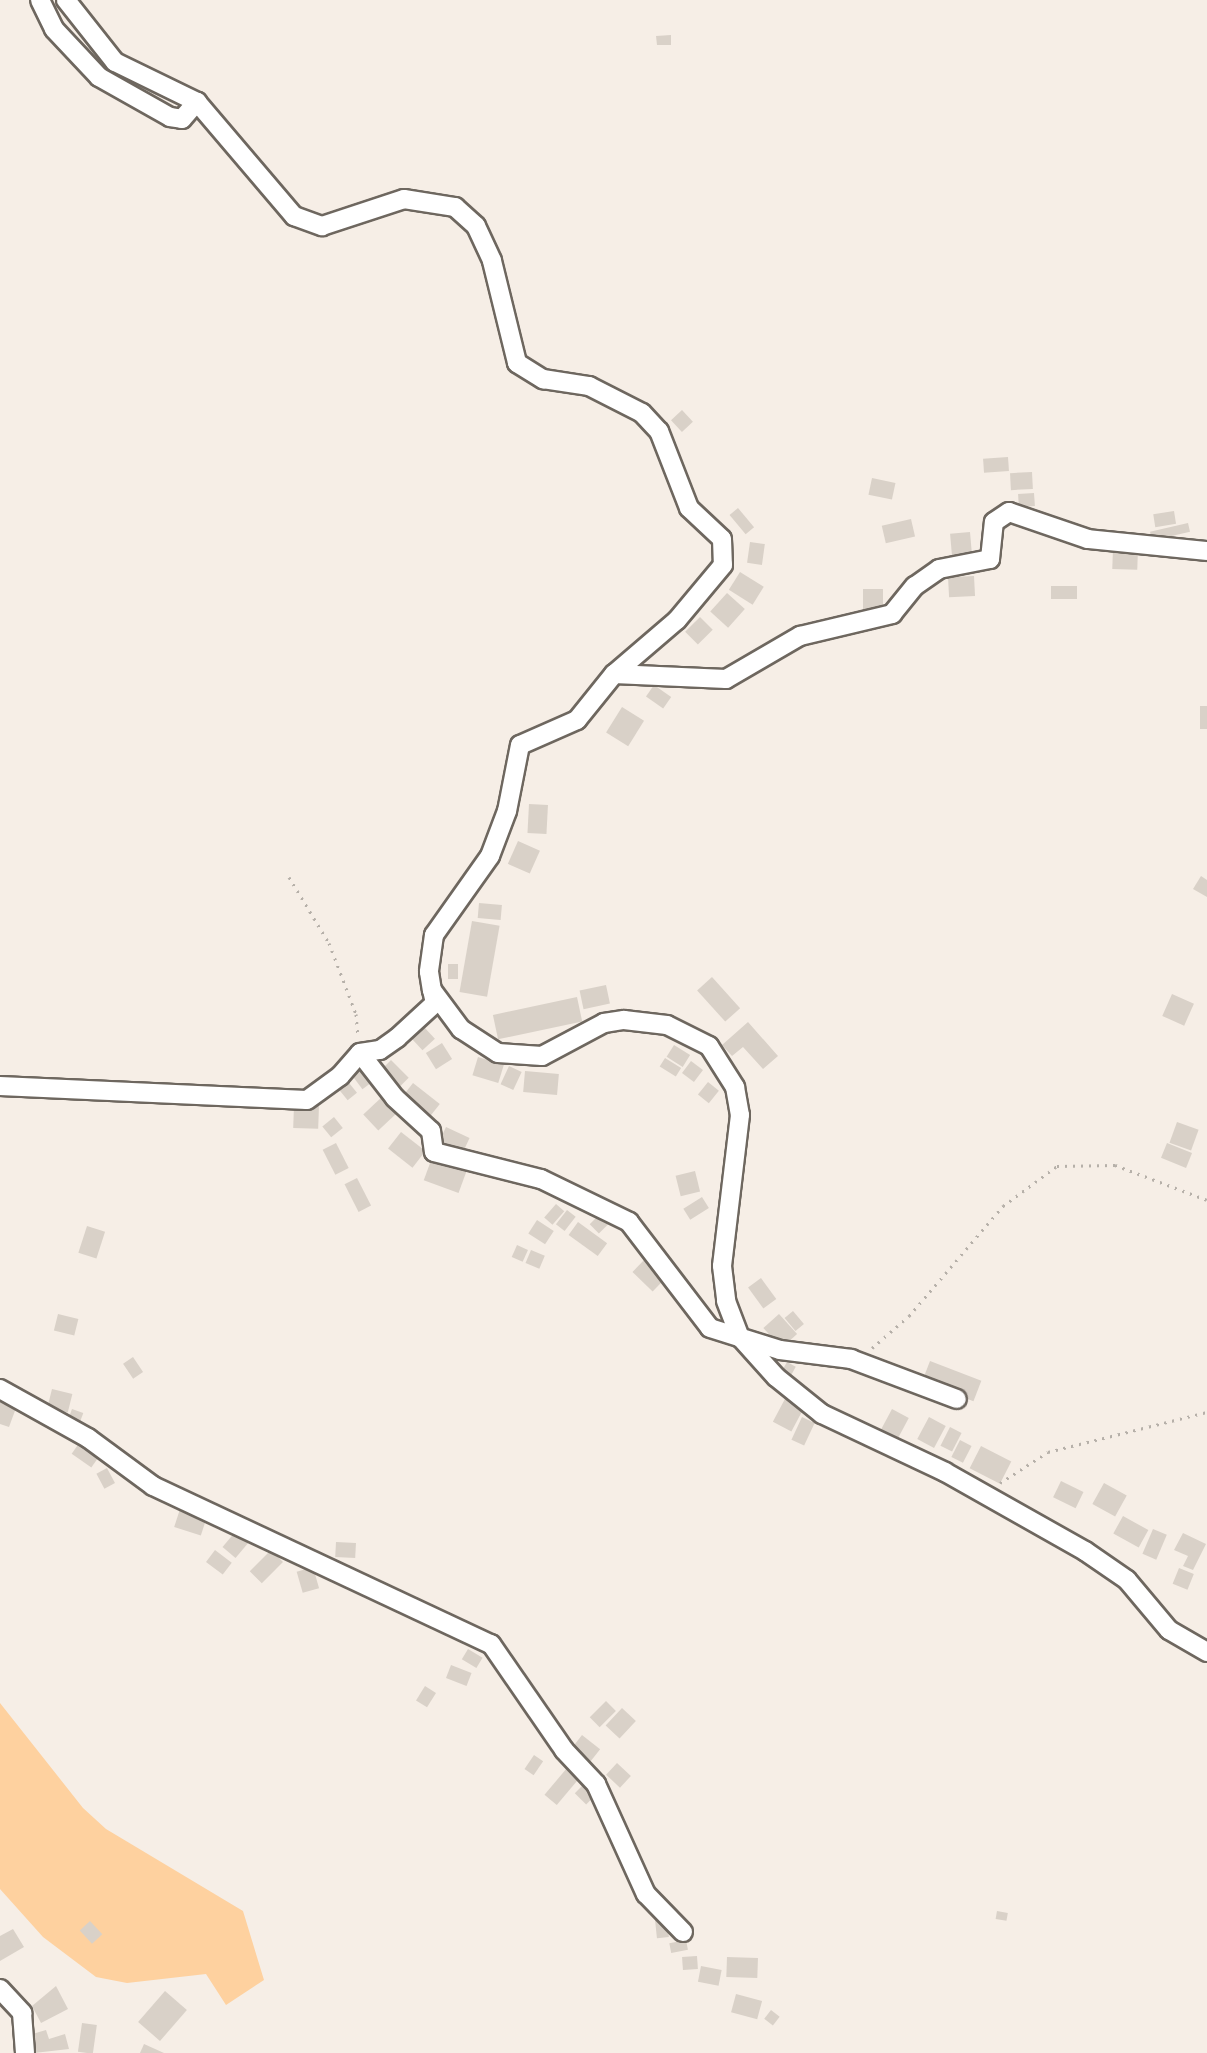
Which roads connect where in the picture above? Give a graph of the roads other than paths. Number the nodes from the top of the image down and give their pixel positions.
1 (40, 0) edge
2 (66, 0) edge
3 (197, 102) junction
4 (1207, 551) edge
5 (614, 674) junction
6 (432, 990) junction
7 (360, 1053) junction
8 (0, 1086) edge
9 (740, 1337) junction
10 (0, 1389) edge
11 (957, 1399) dead end
12 (1207, 1652) edge
13 (683, 1932) dead end
14 (0, 1989) edge
15 (25, 2053) edge

1 - 3 street
2 - 3 street
3 - 5 street
4 - 5 street
5 - 6 street
6 - 7 street
6 - 9 street
7 - 8 street
7 - 9 street
9 - 11 street
9 - 12 street
10 - 13 street
14 - 15 street

